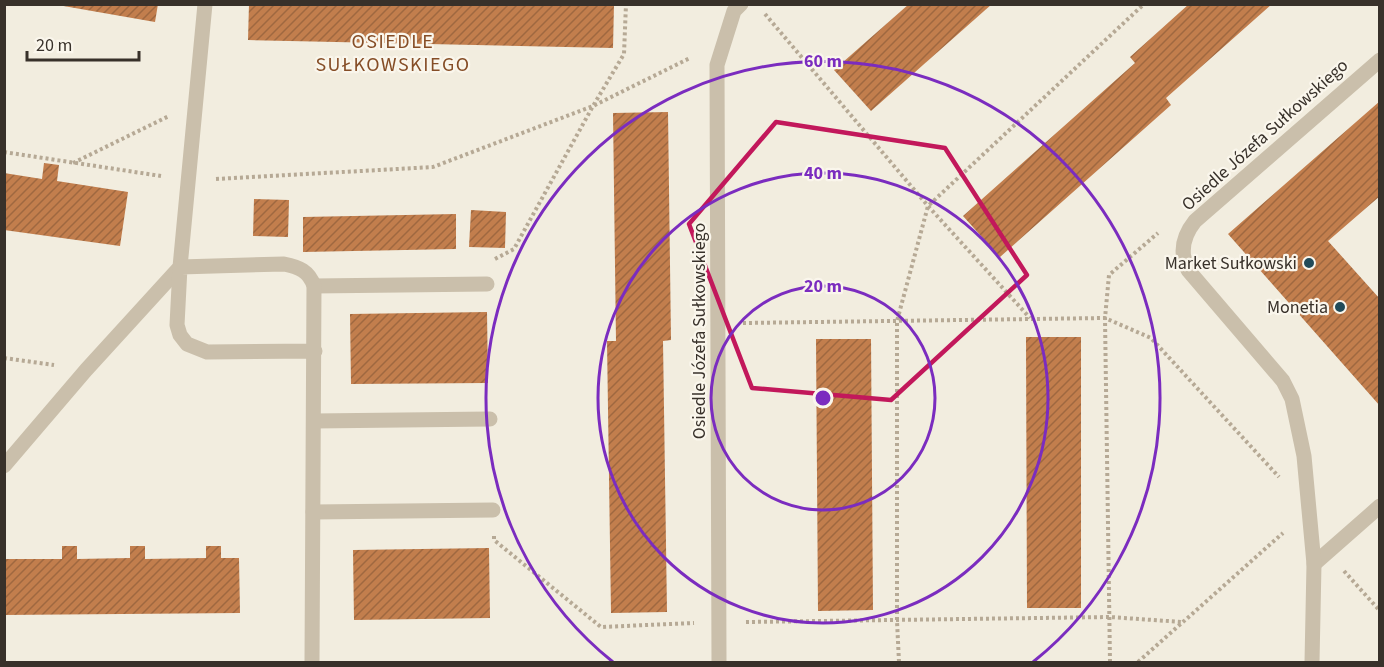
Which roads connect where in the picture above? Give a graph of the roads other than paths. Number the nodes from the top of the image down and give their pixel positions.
1 (205, 4) edge
2 (741, 4) edge
3 (1380, 60) edge
4 (180, 267) junction
5 (487, 284) road end
6 (314, 286) junction
7 (315, 351) junction
8 (490, 419) dead end
9 (314, 421) junction
10 (4, 466) edge
11 (1380, 506) edge
12 (493, 510) road end
13 (313, 512) junction
14 (1314, 564) junction
15 (312, 663) edge
16 (719, 663) edge
17 (1312, 663) edge

1 - 4 street
2 - 16 street, Osiedle Józefa Sułkowskiego
3 - 14 street, Osiedle Józefa Sułkowskiego
4 - 6 street
4 - 7 street
4 - 10 street
5 - 6 street
6 - 7 street
7 - 9 street
8 - 9 street
9 - 13 street
11 - 14 street
12 - 13 street
13 - 15 street
14 - 17 street, Osiedle Józefa Sułkowskiego

